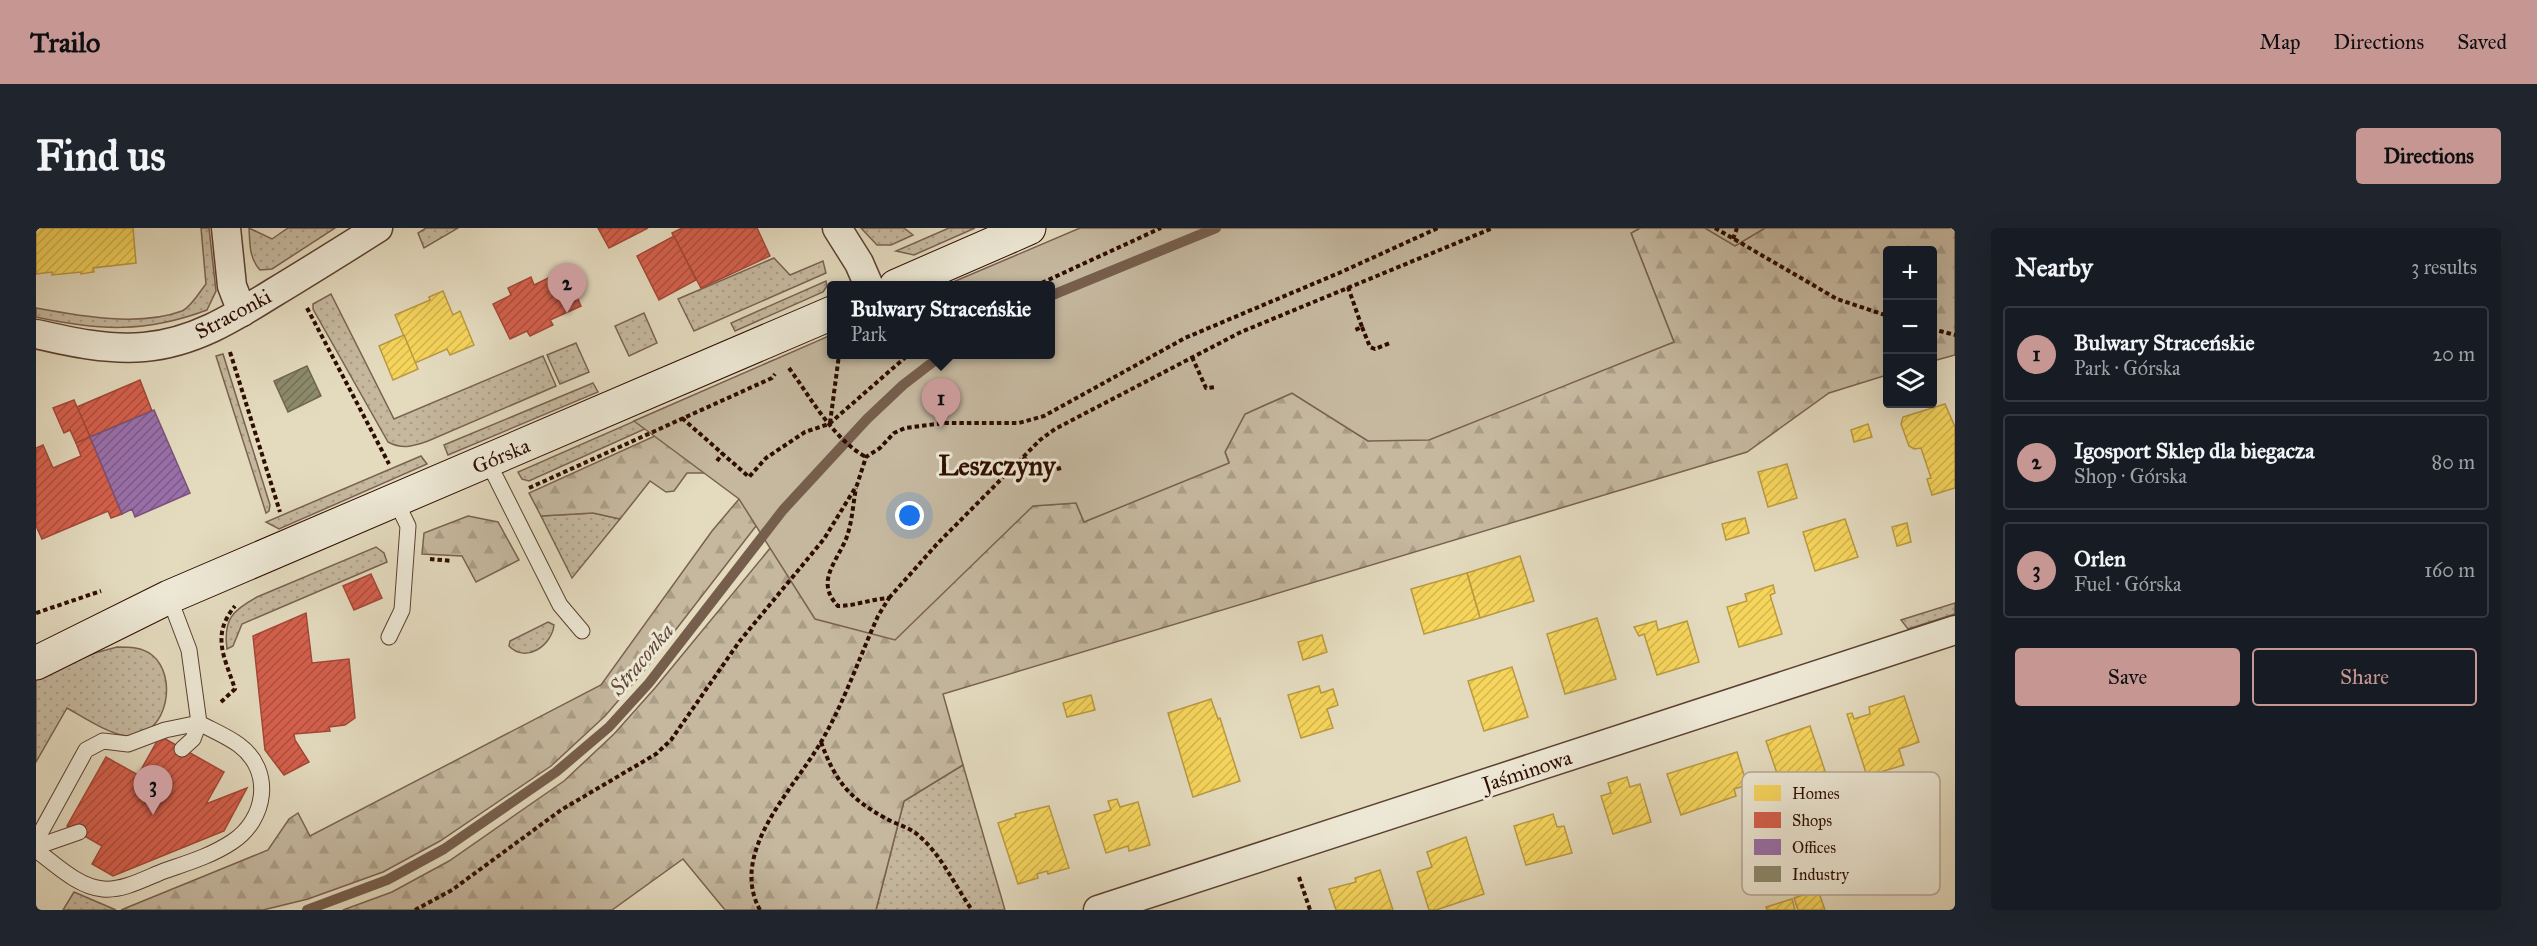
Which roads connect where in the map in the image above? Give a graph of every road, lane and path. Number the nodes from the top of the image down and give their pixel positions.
1 (226, 228) edge
2 (378, 228) edge
3 (837, 228) edge
4 (1029, 228) edge
5 (1161, 228) edge
6 (1438, 228) edge
7 (1493, 228) edge
8 (1715, 228) edge
9 (1737, 228) edge
10 (1733, 239) junction
11 (294, 281) junction
12 (867, 281) edge
13 (905, 281) edge
14 (1044, 281) edge
15 (1347, 287) junction
16 (827, 315) edge
17 (1883, 315) edge
18 (231, 319) junction
19 (1362, 327) junction
20 (1355, 330) dead end
21 (1937, 330) edge
22 (36, 334) edge
23 (1955, 335) edge
24 (1390, 343) dead end
25 (1192, 357) junction
26 (837, 359) edge
27 (902, 359) edge
28 (784, 362) dead end
29 (1216, 387) dead end
30 (682, 418) dead end
31 (829, 424) junction
32 (723, 453) junction
33 (866, 457) junction
34 (1023, 457) junction
35 (717, 461) dead end
36 (488, 462) junction
37 (389, 464) dead end
38 (1061, 468) dead end
39 (857, 485) junction
40 (396, 501) junction
41 (280, 512) dead end
42 (169, 597) junction
43 (889, 598) junction
44 (242, 600) dead end
45 (1955, 630) edge
46 (582, 631) dead end
47 (389, 637) dead end
48 (36, 638) edge
49 (36, 663) edge
50 (199, 723) junction
51 (821, 742) junction
52 (182, 749) dead end
53 (79, 832) dead end
54 (36, 841) edge
55 (36, 848) edge
56 (415, 910) edge
57 (760, 910) edge
58 (972, 910) edge
59 (1098, 910) edge

1 - 18 street
2 - 11 street, Straconki
3 - 12 street
4 - 13 street
5 - 14 path
6 - 33 path
7 - 15 path
8 - 10 path
9 - 10 path
10 - 17 path
11 - 18 street, Straconki
11 - 37 path
15 - 19 path
15 - 25 path
16 - 36 street, Górska
18 - 22 street, Straconki
18 - 41 path
19 - 20 path
19 - 24 path
21 - 23 path
25 - 29 path
25 - 34 path
26 - 31 path
27 - 31 path
28 - 31 path
30 - 32 path
31 - 32 path
31 - 33 path
32 - 35 path
33 - 39 path
34 - 38 path
34 - 43 path
36 - 40 street, Górska
36 - 46 lane
39 - 43 path
39 - 56 path
40 - 42 street, Górska
40 - 47 lane
42 - 48 street, Górska
42 - 49 street, Górska
42 - 50 lane
43 - 51 path
44 - 50 path
45 - 59 street, Jaśminowa
50 - 52 lane
50 - 54 lane
50 - 55 lane
51 - 57 path
51 - 58 path
53 - 55 lane

